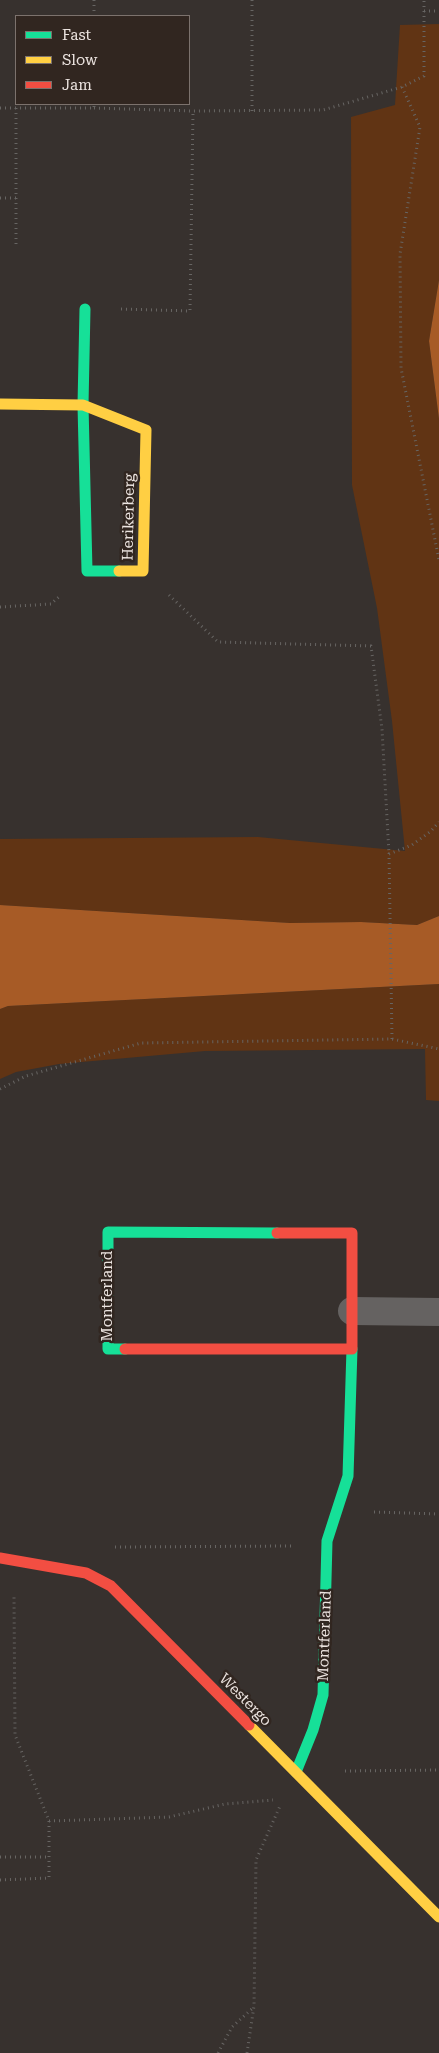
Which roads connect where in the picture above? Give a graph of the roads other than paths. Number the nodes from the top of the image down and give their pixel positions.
1 (85, 309) road end
2 (0, 404) edge
3 (83, 405) junction
4 (352, 1311) junction
5 (439, 1312) edge
6 (352, 1348) junction
7 (0, 1558) edge
8 (296, 1772) junction
9 (439, 1917) edge

1 - 3 street
2 - 3 street, Herikerberg
3 - 3 street, Herikerberg
4 - 5 street
4 - 6 street, Montferland
4 - 6 street, Montferland
6 - 8 street, Montferland
7 - 8 street, Westergo
8 - 9 street, Westergo

